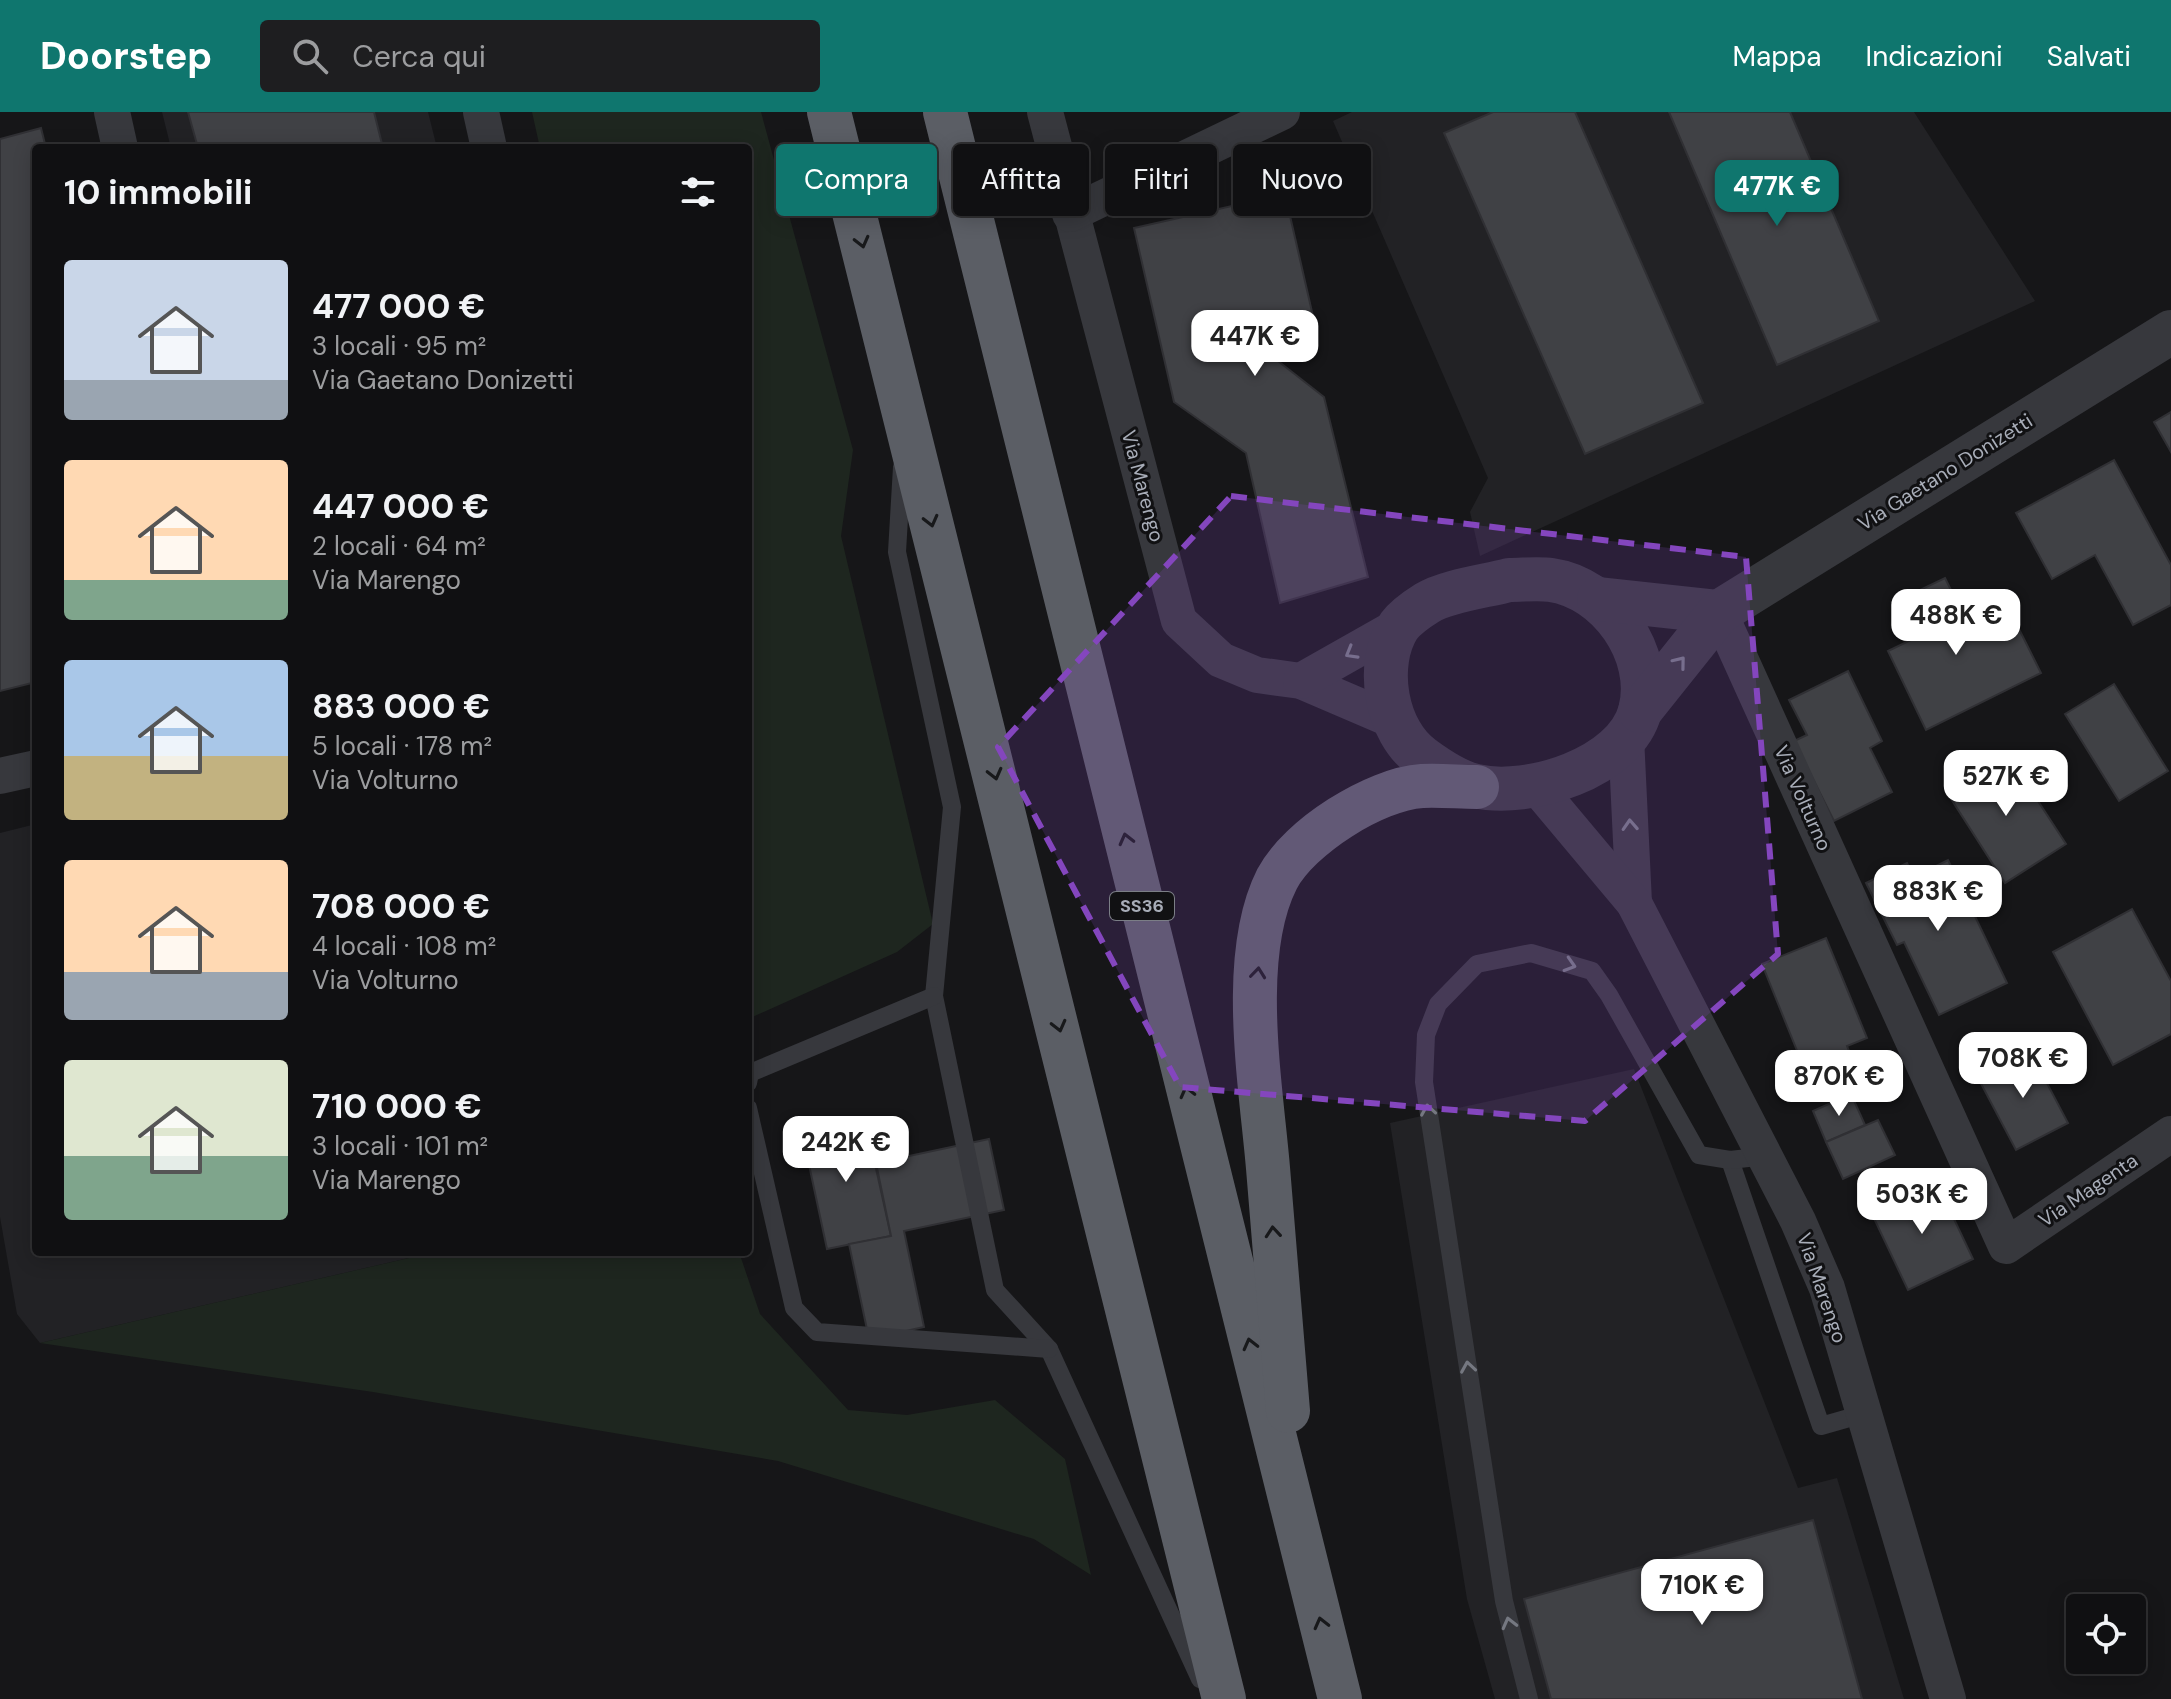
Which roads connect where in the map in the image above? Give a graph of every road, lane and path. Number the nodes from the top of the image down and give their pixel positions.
1 (112, 112) edge
2 (481, 112) edge
3 (829, 112) edge
4 (945, 112) edge
5 (1045, 112) edge
6 (1282, 112) edge
7 (119, 144) edge
8 (488, 144) edge
9 (1053, 144) edge
10 (1089, 205) edge
11 (1071, 216) edge
12 (2171, 332) edge
13 (905, 417) junction
14 (1599, 599) junction
15 (1719, 612) junction
16 (1400, 625) junction
17 (1301, 681) junction
18 (1392, 720) junction
19 (1633, 724) junction
20 (32, 769) edge
21 (0, 776) edge
22 (1536, 786) junction
23 (1477, 787) junction
24 (1634, 903) junction
25 (934, 996) junction
26 (752, 1072) edge
27 (752, 1125) edge
28 (2171, 1134) edge
29 (1766, 1156) junction
30 (1730, 1160) junction
31 (2006, 1246) joint
32 (1049, 1349) junction
33 (1863, 1414) junction
34 (1299, 1533) junction
35 (1210, 1699) edge
36 (1224, 1699) edge
37 (1340, 1699) edge
38 (1529, 1699) edge
39 (1948, 1699) edge

1 - 7 street
2 - 8 street
3 -> 13 highway
34 -> 4 highway, SS36
5 - 9 street, Via Marengo
6 - 10 street
11 - 17 street, Via Marengo
12 - 15 street, Via Gaetano Donizetti
13 - 25 lane
13 -> 36 highway
14 - 15 street
14 - 16 street
14 - 19 street
19 -> 15 street, Via Gaetano Donizetti
15 - 31 street, Via Volturno
16 -> 17 street
16 - 18 street
17 - 18 street, Via Marengo
18 - 23 street
19 - 22 street
24 -> 19 street, Via Marengo
20 - 21 street
22 - 23 street
22 - 24 street, Via Marengo
34 -> 23 highway
24 - 29 street, Via Marengo
25 - 26 lane
25 - 32 lane
27 - 32 lane
28 - 31 street, Via Magenta
29 - 30 lane
29 - 33 street, Via Marengo
30 - 33 lane
38 -> 30 lane
32 - 35 lane
33 - 39 street, Via Marengo
37 -> 34 highway, SS36

